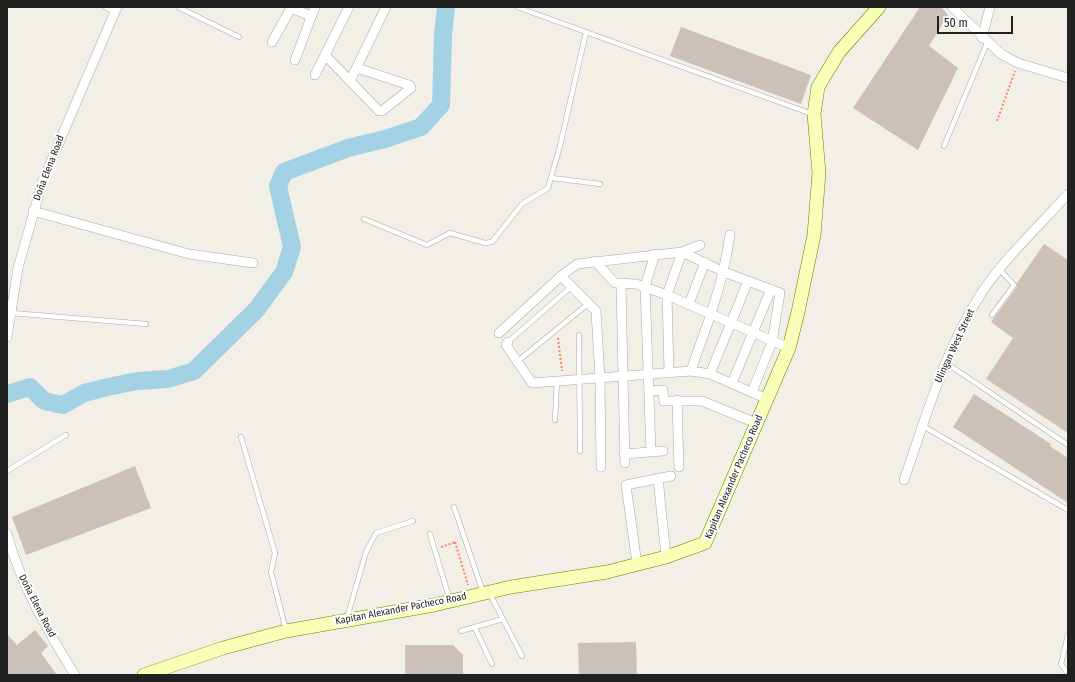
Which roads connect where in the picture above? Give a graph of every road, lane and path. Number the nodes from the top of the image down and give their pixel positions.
1 (106, 7) edge
2 (178, 7) edge
3 (314, 7) edge
4 (349, 7) edge
5 (386, 7) edge
6 (517, 7) edge
7 (879, 7) edge
8 (952, 7) edge
9 (990, 7) edge
10 (116, 9) edge
11 (311, 16) junction
12 (586, 32) junction
13 (239, 37) dead end
14 (984, 40) junction
15 (272, 42) dead end
16 (325, 55) junction
17 (295, 60) dead end
18 (1018, 63) junction
19 (357, 68) junction
20 (315, 75) dead end
21 (1068, 78) edge
22 (350, 81) junction
23 (814, 114) junction
24 (997, 121) dead end
25 (944, 146) dead end
26 (552, 178) junction
27 (600, 184) dead end
28 (1068, 194) edge
29 (33, 211) junction
30 (364, 219) dead end
31 (730, 235) dead end
32 (700, 245) dead end
33 (682, 252) junction
34 (655, 254) junction
35 (595, 261) junction
36 (706, 262) junction
37 (253, 263) dead end
38 (1000, 270) junction
39 (724, 272) junction
40 (561, 276) junction
41 (748, 281) junction
42 (620, 284) junction
43 (572, 286) junction
44 (645, 286) junction
45 (771, 289) junction
46 (667, 294) junction
47 (589, 303) junction
48 (689, 304) junction
49 (11, 313) junction
50 (711, 314) junction
51 (992, 315) dead end
52 (731, 323) junction
53 (146, 324) dead end
54 (557, 331) junction
55 (499, 333) dead end
56 (753, 333) junction
57 (579, 335) dead end
58 (7, 338) edge
59 (508, 342) joint
60 (772, 342) junction
61 (789, 348) junction
62 (518, 362) junction
63 (946, 363) junction
64 (691, 371) junction
65 (669, 372) junction
66 (647, 374) junction
67 (710, 374) junction
68 (621, 376) junction
69 (579, 379) junction
70 (600, 379) junction
71 (560, 380) junction
72 (732, 383) junction
73 (648, 391) junction
74 (752, 392) junction
75 (767, 399) junction
76 (677, 400) junction
77 (555, 420) dead end
78 (756, 422) junction
79 (923, 426) junction
80 (66, 436) dead end
81 (241, 437) dead end
82 (1068, 445) edge
83 (580, 451) dead end
84 (662, 451) dead end
85 (651, 452) junction
86 (601, 467) dead end
87 (679, 467) dead end
88 (7, 471) edge
89 (671, 476) dead end
90 (658, 478) junction
91 (904, 480) dead end
92 (454, 507) dead end
93 (1068, 510) edge
94 (413, 520) dead end
95 (7, 534) edge
96 (430, 534) dead end
97 (464, 538) junction
98 (455, 542) junction
99 (434, 549) junction
100 (666, 557) junction
101 (637, 564) junction
102 (481, 594) junction
103 (450, 601) junction
104 (503, 619) junction
105 (347, 620) junction
106 (475, 628) junction
107 (286, 631) junction
108 (461, 631) dead end
109 (1068, 635) edge
110 (522, 656) dead end
111 (492, 664) dead end
112 (1068, 674) edge
113 (75, 675) edge
114 (144, 675) edge

1 - 10 lane
2 - 13 lane
3 - 11 street
4 - 16 street
5 - 19 street
6 - 12 lane
7 - 23 street, Kapitan Alexander Pacheco Road
8 - 14 street
9 - 14 street
10 - 29 street, Doña Elena Road
11 - 15 street
11 - 17 street
12 - 23 lane
12 - 26 lane
14 - 18 street
14 - 25 lane
16 - 20 street
16 - 22 street
18 - 21 street
18 - 24 path
19 - 22 street
19 - 22 street
23 - 61 street, Kapitan Alexander Pacheco Road
26 - 27 lane
26 - 30 lane
28 - 38 street, Ulingan West Street
29 - 37 street
29 - 49 street, Doña Elena Road
31 - 39 street
32 - 33 street
33 - 34 street
33 - 36 street
33 - 46 street
34 - 35 street
34 - 44 street
35 - 40 street
35 - 42 street
36 - 39 street
36 - 48 street
38 - 51 lane
38 - 63 street, Ulingan West Street
39 - 41 street
39 - 50 street
40 - 43 street
40 - 55 street
41 - 45 street
41 - 52 street
42 - 44 street
42 - 68 street
43 - 47 street
43 - 59 lane
44 - 46 street
44 - 66 street
45 - 56 street
45 - 60 street
46 - 48 street
46 - 65 street
47 - 54 lane
47 - 70 street
48 - 50 street
49 - 53 lane
49 - 58 street, Doña Elena Road
50 - 52 street
50 - 64 street
52 - 56 street
52 - 67 street
54 - 62 lane
54 - 71 path
56 - 60 street
56 - 72 street
57 - 69 lane
59 - 62 street
60 - 61 street
60 - 74 street
61 - 75 street, Kapitan Alexander Pacheco Road
62 - 71 street
63 - 79 street, Ulingan West Street
63 - 82 lane
64 - 65 street
64 - 67 street
65 - 66 street
66 - 68 street
66 - 73 street
67 - 72 street
68 - 70 street
68 - 85 street
69 - 70 street
69 - 71 street
69 - 83 lane
70 - 86 street
71 - 77 lane
72 - 74 street
73 - 76 street
73 - 85 street
74 - 75 street
75 - 78 street, Kapitan Alexander Pacheco Road
76 - 78 street
76 - 87 street
78 - 100 street, Kapitan Alexander Pacheco Road
79 - 91 street, Ulingan West Street
79 - 93 lane
80 - 88 lane
81 - 107 lane
84 - 85 street
89 - 90 street
90 - 100 street
90 - 101 street
92 - 97 lane
94 - 105 lane
95 - 113 street, Doña Elena Road
96 - 99 lane
97 - 98 path
97 - 102 lane
98 - 99 path
98 - 102 path
99 - 103 lane
100 - 101 street, Kapitan Alexander Pacheco Road
101 - 102 street, Kapitan Alexander Pacheco Road
102 - 103 street, Kapitan Alexander Pacheco Road
102 - 104 lane
103 - 105 street, Kapitan Alexander Pacheco Road
104 - 106 lane
104 - 110 lane
105 - 107 street, Kapitan Alexander Pacheco Road
106 - 108 lane
106 - 111 lane
107 - 114 street, Kapitan Alexander Pacheco Road
109 - 112 lane

